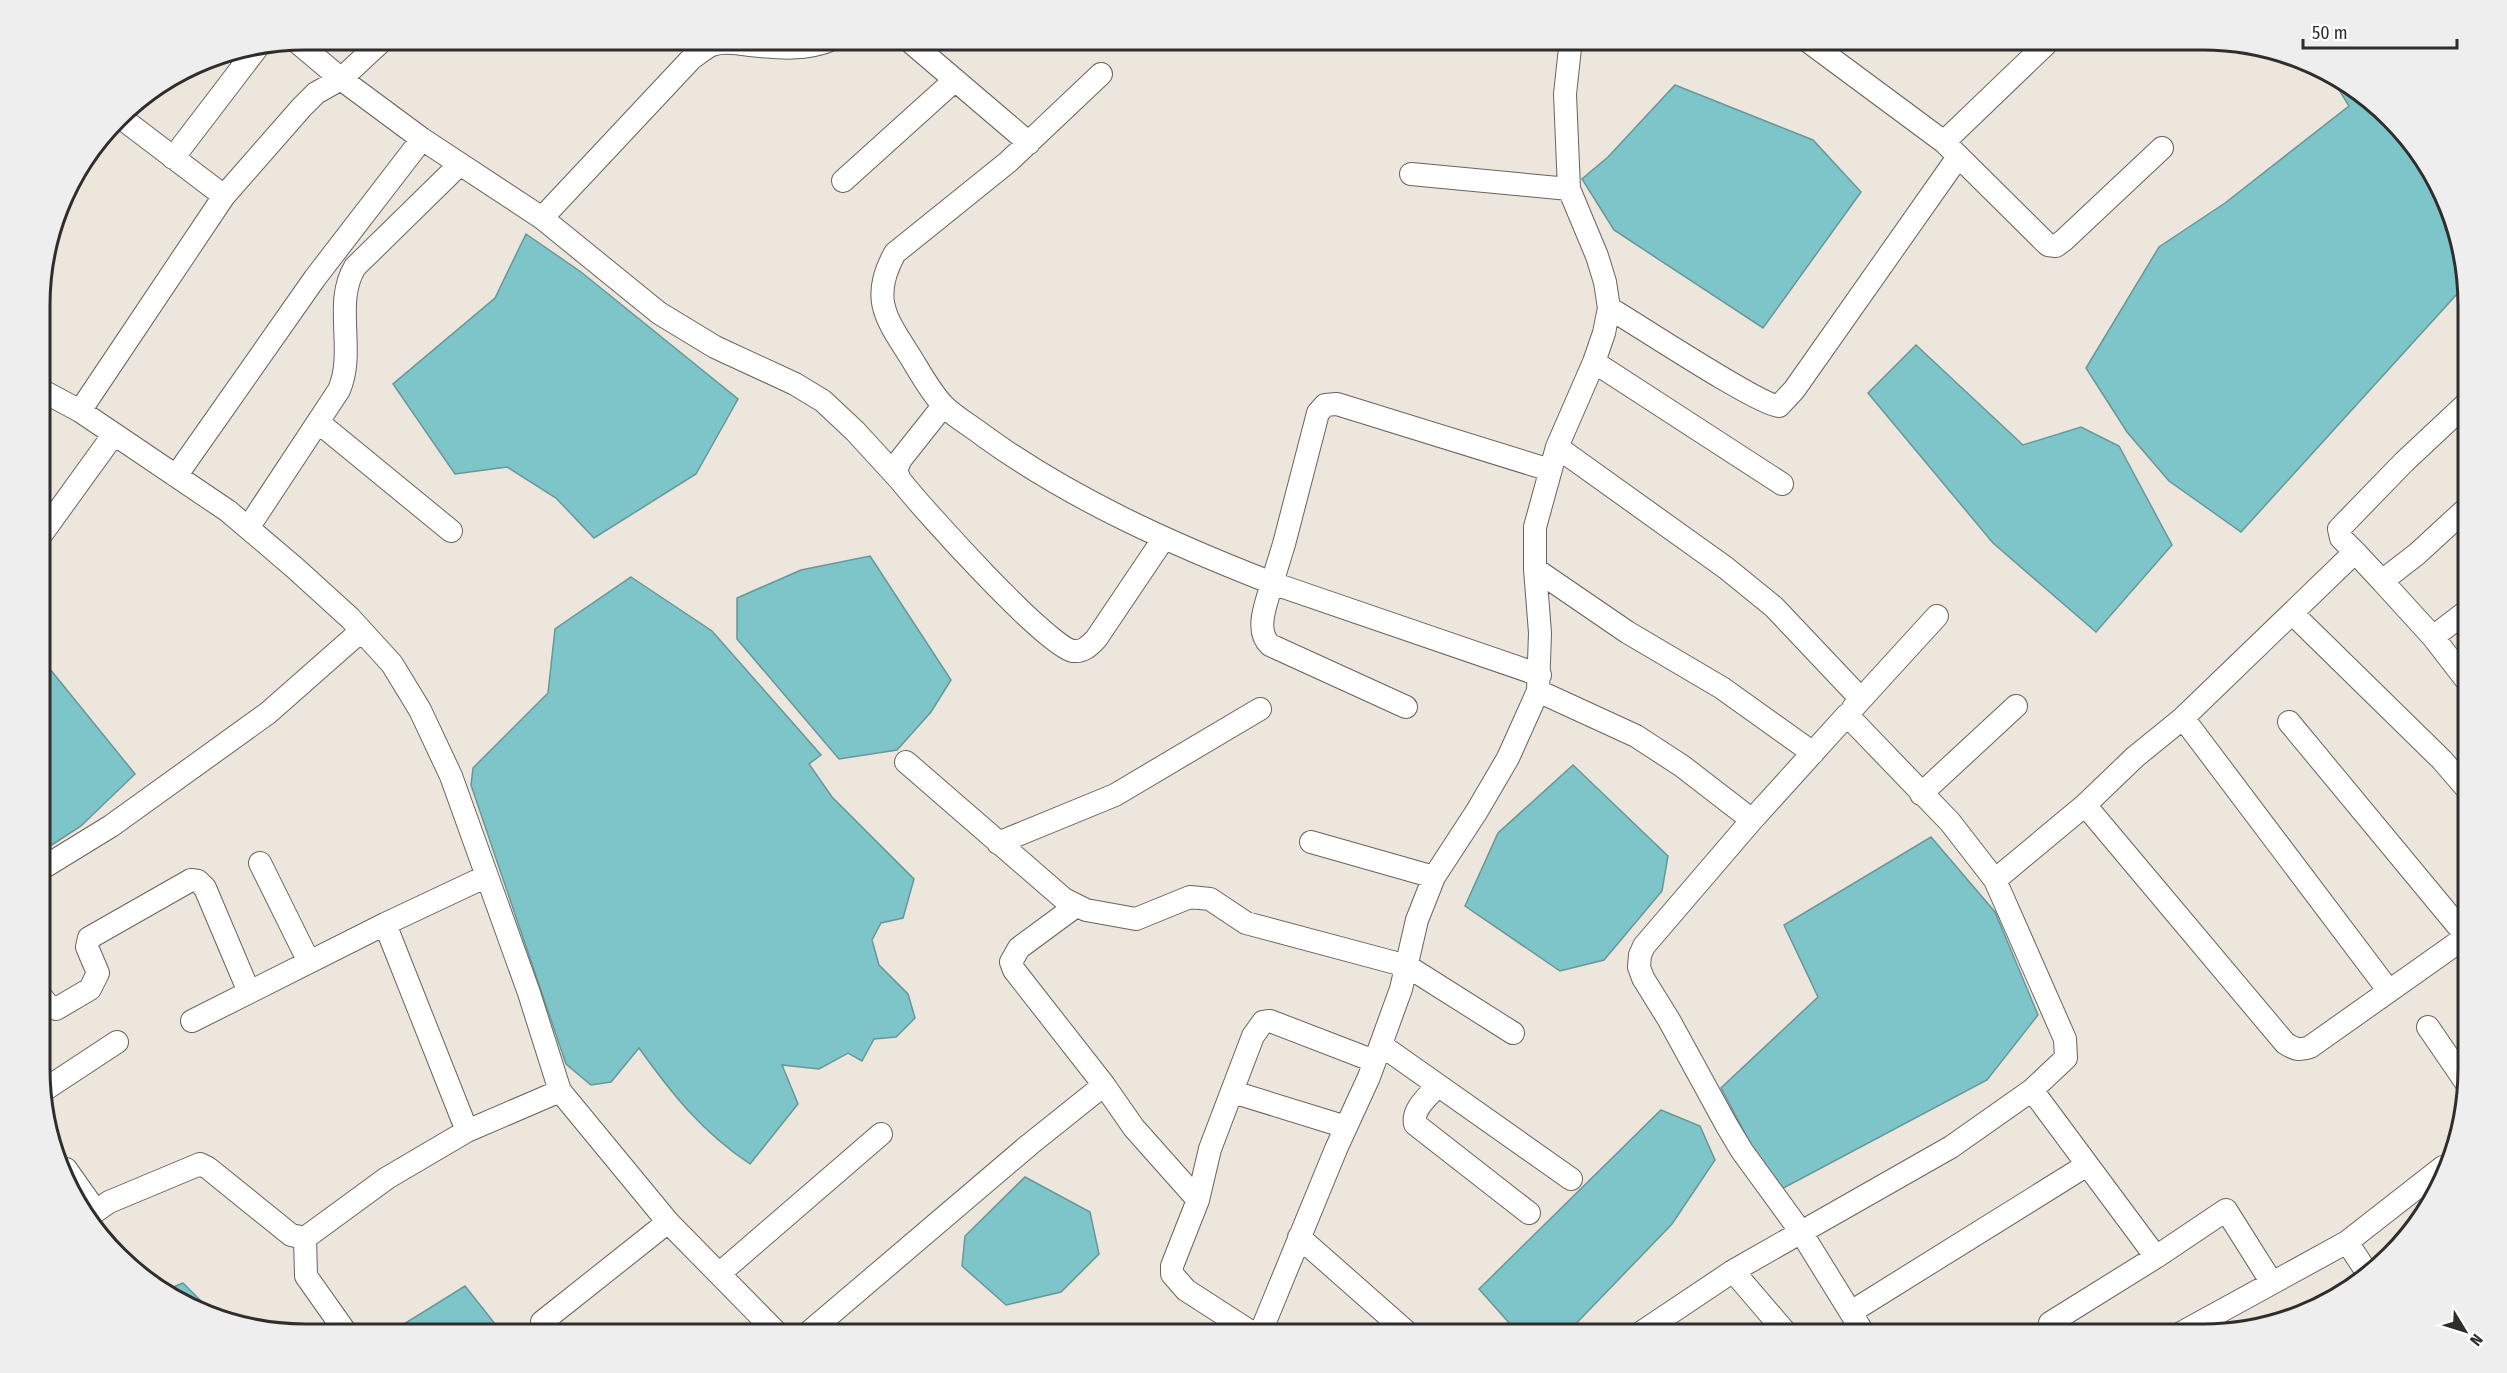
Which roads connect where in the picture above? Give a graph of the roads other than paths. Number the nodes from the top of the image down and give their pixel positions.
1 (307, 50) edge
2 (372, 50) edge
3 (703, 50) edge
4 (920, 50) edge
5 (1570, 50) edge
6 (1819, 50) edge
7 (2037, 50) edge
8 (252, 55) edge
9 (1101, 74) dead end
10 (341, 79) junction
11 (955, 80) junction
12 (126, 122) edge
13 (422, 139) junction
14 (1029, 144) junction
15 (2162, 148) dead end
16 (1951, 150) junction
17 (173, 158) junction
18 (459, 165) junction
19 (1411, 174) dead end
20 (843, 181) dead end
21 (1569, 189) junction
22 (224, 196) junction
23 (542, 218) junction
24 (1609, 308) junction
25 (1594, 362) junction
26 (50, 395) edge
27 (944, 406) junction
28 (80, 411) junction
29 (2458, 411) edge
30 (318, 422) junction
31 (114, 434) junction
32 (1557, 447) junction
33 (1550, 470) junction
34 (176, 476) junction
35 (900, 480) junction
36 (1782, 484) dead end
37 (2458, 516) edge
38 (50, 523) edge
39 (248, 528) junction
40 (451, 531) dead end
41 (1164, 538) junction
42 (2355, 552) junction
43 (1535, 569) junction
44 (2382, 581) junction
45 (1272, 583) junction
46 (2293, 614) junction
47 (1936, 616) dead end
48 (2458, 618) edge
49 (361, 630) junction
50 (2433, 637) junction
51 (2458, 668) edge
52 (1539, 683) junction
53 (1406, 706) dead end
54 (2016, 706) dead end
55 (1854, 707) junction
56 (1260, 710) dead end
57 (2183, 718) junction
58 (2289, 722) dead end
59 (1813, 753) junction
60 (906, 762) dead end
61 (2458, 778) edge
62 (1921, 794) junction
63 (2085, 805) junction
64 (1752, 820) junction
65 (1311, 842) dead end
66 (998, 843) junction
67 (50, 863) edge
68 (260, 863) dead end
69 (487, 876) junction
70 (1434, 877) junction
71 (1995, 880) junction
72 (1076, 906) junction
73 (385, 924) junction
74 (2458, 926) edge
75 (2458, 943) edge
76 (309, 962) junction
77 (1407, 966) junction
78 (2389, 991) junction
79 (249, 992) junction
80 (50, 1006) edge
81 (192, 1021) dead end
82 (2428, 1027) dead end
83 (1513, 1032) dead end
84 (117, 1042) dead end
85 (1377, 1053) junction
86 (2458, 1070) edge
87 (1104, 1085) junction
88 (50, 1086) edge
89 (1437, 1086) junction
90 (2032, 1090) junction
91 (560, 1092) junction
92 (1233, 1092) junction
93 (1346, 1127) junction
94 (467, 1131) junction
95 (881, 1134) dead end
96 (2087, 1165) junction
97 (2434, 1174) edge
98 (1571, 1179) dead end
99 (1198, 1200) junction
100 (94, 1212) edge
101 (1529, 1213) dead end
102 (668, 1222) junction
103 (1802, 1232) junction
104 (1299, 1237) junction
105 (305, 1238) junction
106 (2347, 1242) junction
107 (2156, 1257) junction
108 (2363, 1267) edge
109 (1733, 1271) junction
110 (720, 1273) junction
111 (2272, 1283) junction
112 (1851, 1312) junction
113 (542, 1322) dead end
114 (2050, 1323) dead end
115 (340, 1324) edge
116 (768, 1324) edge
117 (819, 1324) edge
118 (1239, 1324) edge
119 (1264, 1324) edge
120 (1398, 1324) edge
121 (1654, 1324) edge
122 (1778, 1324) edge
123 (1858, 1324) edge
124 (2199, 1324) edge

1 - 10 street
2 - 10 street
3 - 23 street
4 - 11 street
5 - 21 street
6 - 16 street
7 - 16 street
8 - 17 street
9 - 14 street
10 - 13 street
10 - 22 street
11 - 14 street
11 - 20 street
12 - 17 street
13 - 18 street
13 - 34 street
14 - 27 street
15 - 16 street
16 - 24 street
17 - 22 street
18 - 23 street
18 - 30 street
19 - 21 street
21 - 24 street
22 - 28 street
23 - 35 street
24 - 25 street
25 - 32 street
25 - 36 street
26 - 28 street
27 - 35 street
27 - 41 street
28 - 31 street
29 - 42 street
30 - 39 street
30 - 40 street
31 - 34 street
31 - 38 street
32 - 33 street
32 - 55 street
33 - 43 street
33 - 45 street
34 - 39 street
35 - 41 street
37 - 44 street
39 - 49 street
41 - 45 street
42 - 44 street
42 - 46 street
43 - 52 street
43 - 59 street
44 - 50 street
45 - 52 street
45 - 53 street
46 - 57 street
46 - 61 street
47 - 55 street
48 - 50 street
49 - 67 street
49 - 69 street
50 - 51 street
52 - 64 street
52 - 70 street
54 - 62 street
55 - 59 street
55 - 62 street
56 - 66 street
57 - 63 street
57 - 78 street
58 - 74 street
59 - 64 street
60 - 66 street
62 - 71 street
63 - 71 street
63 - 78 street
64 - 103 street
65 - 70 street
66 - 72 street
68 - 76 street
69 - 73 street
69 - 91 street
70 - 77 street
71 - 90 street
72 - 77 street
72 - 87 street
73 - 76 street
73 - 94 street
75 - 78 street
76 - 79 street
77 - 83 street
77 - 85 street
79 - 80 street
79 - 81 street
82 - 86 street
84 - 88 street
85 - 89 street
85 - 92 street
85 - 93 street
87 - 99 street
87 - 117 street
89 - 98 street
89 - 101 street
90 - 96 street
90 - 103 street
91 - 94 street
91 - 102 street
92 - 93 street
92 - 99 street
93 - 104 street
94 - 105 street
95 - 110 street
96 - 107 street
96 - 112 street
97 - 106 street
99 - 118 street
100 - 105 street
102 - 110 street
102 - 113 street
103 - 109 street
103 - 112 street
104 - 119 street
104 - 120 street
105 - 115 street
106 - 108 street
106 - 111 street
107 - 111 street
107 - 114 street
109 - 121 street
109 - 122 street
110 - 116 street
111 - 124 street
112 - 123 street

